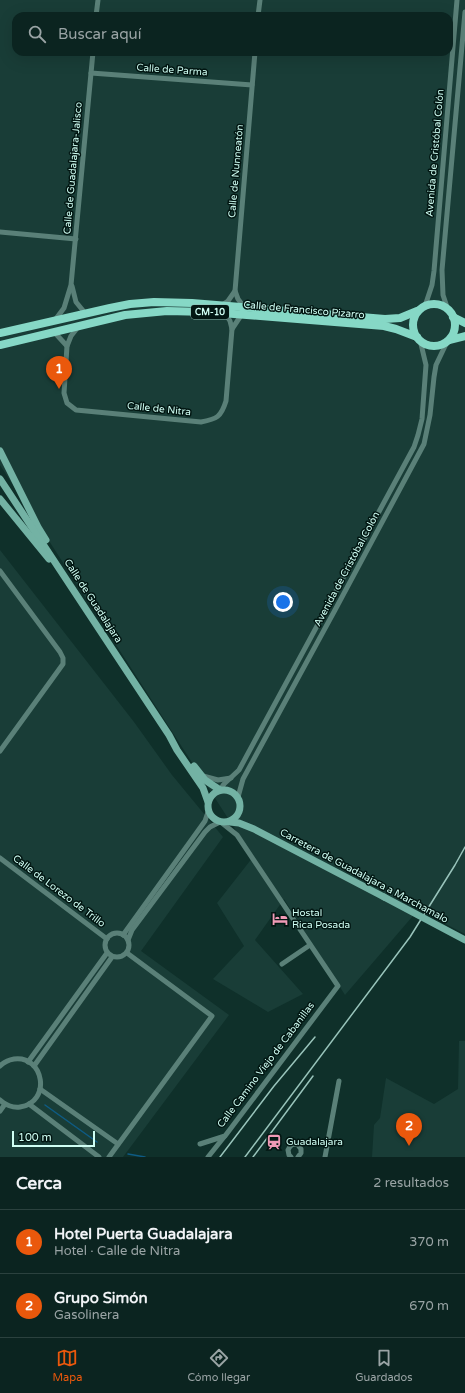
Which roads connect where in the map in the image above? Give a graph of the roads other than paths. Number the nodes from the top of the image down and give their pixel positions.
1 (98, 0) edge
2 (260, 0) edge
3 (457, 0) edge
4 (96, 12) edge
5 (258, 12) edge
6 (465, 12) edge
7 (453, 47) edge
8 (93, 56) edge
9 (255, 56) edge
10 (452, 56) edge
11 (91, 73) junction
12 (252, 85) junction
13 (0, 232) edge
14 (76, 239) junction
15 (71, 285) junction
16 (235, 291) junction
17 (425, 306) junction
18 (224, 309) junction
19 (243, 311) junction
20 (417, 311) junction
21 (85, 313) junction
22 (451, 313) junction
23 (55, 320) junction
24 (465, 322) edge
25 (78, 327) junction
26 (232, 330) junction
27 (0, 333) edge
28 (55, 333) junction
29 (465, 336) edge
30 (418, 339) junction
31 (448, 341) junction
32 (0, 346) edge
33 (67, 346) junction
34 (0, 451) edge
35 (0, 479) edge
36 (0, 499) edge
37 (0, 571) edge
38 (76, 592) junction
39 (105, 637) junction
40 (169, 735) junction
41 (0, 751) edge
42 (201, 776) junction
43 (232, 777) junction
44 (220, 790) junction
45 (238, 797) junction
46 (208, 802) junction
47 (208, 812) junction
48 (240, 813) junction
49 (232, 821) junction
50 (221, 822) junction
51 (254, 829) junction
52 (237, 836) junction
53 (0, 858) edge
54 (123, 935) junction
55 (107, 938) junction
56 (128, 940) junction
57 (465, 940) edge
58 (310, 945) junction
59 (127, 953) junction
60 (110, 955) junction
61 (282, 964) dead end
62 (28, 1062) junction
63 (0, 1066) edge
64 (34, 1066) junction
65 (339, 1081) dead end
66 (40, 1089) junction
67 (0, 1100) edge
68 (5, 1104) junction
69 (28, 1104) junction
70 (0, 1111) edge
71 (225, 1136) junction
72 (118, 1144) junction
73 (200, 1144) dead end
74 (300, 1156) edge
75 (99, 1157) edge
76 (109, 1157) edge
77 (208, 1157) edge
78 (291, 1157) edge
79 (325, 1157) edge

1 - 4 street
2 - 5 street
3 - 7 street, Avenida de Cristóbal Colón
6 - 22 street, Avenida de Cristóbal Colón
8 - 11 street, Calle de Guadalajara-Jalisco
9 - 12 street, Calle de Nunneatón
10 - 17 street, Avenida de Cristóbal Colón
11 - 12 street, Calle de Parma
11 - 14 street, Calle de Guadalajara-Jalisco
12 - 16 street, Calle de Nunneatón
13 - 14 street
14 - 15 street, Calle de Guadalajara-Jalisco
15 - 21 street, Calle de Guadalajara-Jalisco
15 - 23 street, Calle de Guadalajara-Jalisco
16 - 18 street
16 - 19 street
17 - 20 main road, CM-10
17 - 22 main road
18 - 19 main road, Calle de Francisco Pizarro / CM-10
18 - 21 main road, Calle de Francisco Pizarro / CM-10
18 - 25 main road, Calle de Francisco Pizarro / CM-10
18 - 26 street, Calle de Nitra
19 - 20 main road, Calle de Francisco Pizarro / CM-10
19 - 26 street, Calle de Nitra
19 - 30 main road, Calle de Francisco Pizarro / CM-10
20 - 30 main road
21 - 23 main road, Calle de Francisco Pizarro / CM-10
22 - 24 main road
22 - 31 main road
23 - 27 main road, Calle de Francisco Pizarro / CM-10
25 - 28 main road, Calle de Francisco Pizarro / CM-10
25 - 33 street, Calle de Nitra
26 - 33 street, Calle de Nitra
28 - 32 main road, Calle de Francisco Pizarro / CM-10
28 - 33 street
29 - 31 main road, CM-10
30 - 31 main road, CM-10
30 - 43 street, Avenida de Cristóbal Colón
31 - 45 street, Avenida de Cristóbal Colón
34 - 39 main road
35 - 38 main road, Calle de Guadalajara
36 - 38 main road
37 - 41 street
38 - 39 main road, Calle de Guadalajara
39 - 40 main road, Calle de Guadalajara
40 - 42 main road, Calle de Guadalajara
40 - 46 main road, Calle de Guadalajara
42 - 43 street
42 - 44 main road, Calle de Guadalajara
43 - 44 street, Avenida de Cristóbal Colón
44 - 45 main road
44 - 46 main road
45 - 48 main road
46 - 47 main road
47 - 50 main road
47 - 54 street
48 - 49 main road
48 - 51 main road, Carretera de Guadalajara a Marchamalo
49 - 50 main road
49 - 51 main road, Carretera de Guadalajara a Marchamalo
49 - 52 street
50 - 52 street
50 - 56 street
51 - 57 main road, Carretera de Guadalajara a Marchamalo, bridge
52 - 58 street
53 - 55 street, Calle de Lorezo de Trillo
54 - 55 street
54 - 56 street
55 - 60 street
56 - 59 street
58 - 61 street
58 - 71 street, Calle Camino Viejo de Cabanillas
59 - 60 street
59 - 72 street
60 - 62 street
60 - 64 street
62 - 63 street
62 - 64 street
64 - 66 street
65 - 79 street
66 - 69 street
66 - 72 street
67 - 68 street
68 - 69 street
68 - 70 street
69 - 75 street
71 - 73 street, Calle Camino Viejo de Cabanillas
71 - 77 street
72 - 76 street
74 - 78 street

